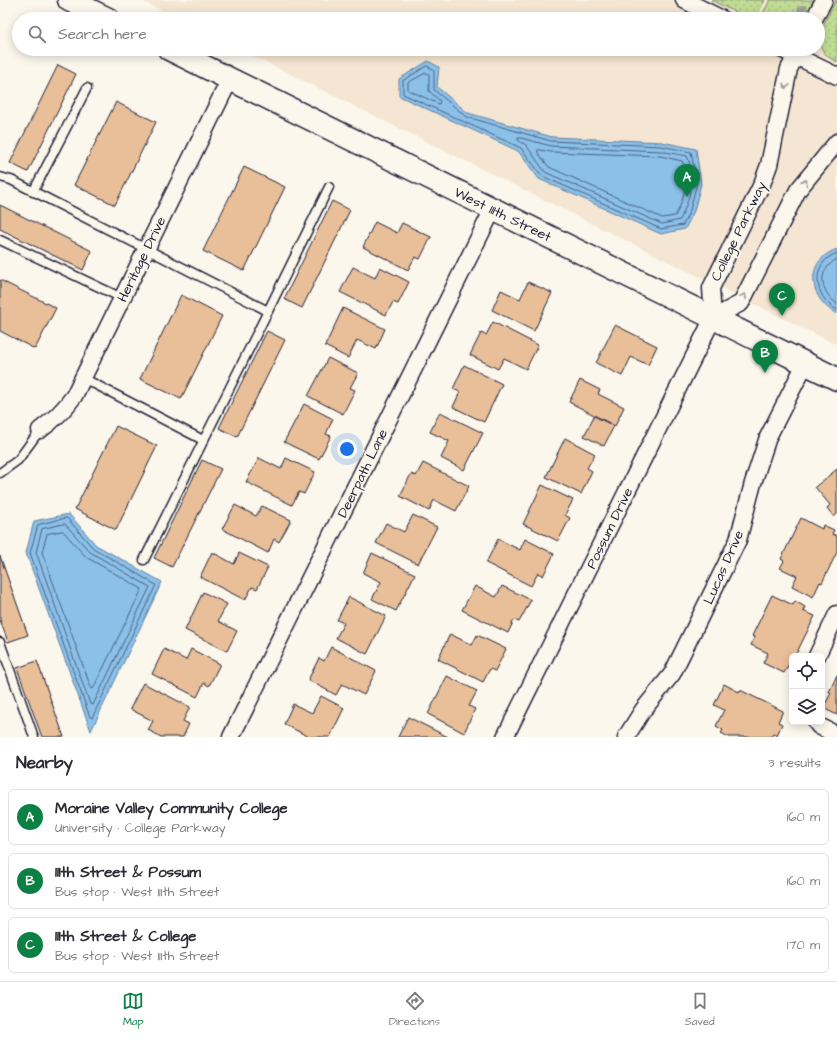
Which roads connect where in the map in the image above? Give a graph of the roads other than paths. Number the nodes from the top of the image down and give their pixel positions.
1 (69, 0) edge
2 (684, 0) edge
3 (824, 0) edge
4 (94, 12) edge
5 (708, 12) edge
6 (818, 12) edge
7 (183, 56) edge
8 (791, 56) edge
9 (801, 56) edge
10 (837, 76) edge
11 (230, 79) junction
12 (87, 88) dead end
13 (837, 142) edge
14 (0, 177) edge
15 (330, 187) dead end
16 (33, 192) junction
17 (493, 209) junction
18 (0, 240) edge
19 (146, 250) junction
20 (122, 298) junction
21 (268, 311) junction
22 (713, 318) junction
23 (805, 364) junction
24 (83, 378) junction
25 (837, 379) edge
26 (40, 430) joint
27 (203, 440) junction
28 (0, 473) edge
29 (144, 560) dead end
30 (837, 614) edge
31 (0, 642) edge
32 (818, 653) edge
33 (3, 663) edge
34 (818, 725) edge
35 (837, 735) edge
36 (34, 737) edge
37 (231, 737) edge
38 (505, 737) edge
39 (626, 737) edge

1 - 4 main road
2 - 5 street
3 - 6 street
7 - 11 main road, West 111th Street
8 -> 22 street, College Parkway
9 - 10 street
11 - 17 main road, West 111th Street
11 - 19 street, Heritage Drive
12 - 16 lane
22 -> 13 street
14 - 16 lane
15 - 21 lane
16 - 19 lane
17 - 22 main road, West 111th Street
17 - 37 street, Deerpath Lane
18 - 20 lane
19 - 20 street, Heritage Drive
19 - 21 lane
20 - 24 street, Heritage Drive
21 - 27 lane
22 - 23 main road, West 111th Street
22 - 38 street, Possum Drive
23 - 25 main road, West 111th Street
23 - 39 street, Lucas Drive
24 - 26 street, Heritage Drive
24 - 27 lane
26 - 28 lane
27 - 29 lane
30 - 32 street
31 - 33 lane
33 - 36 lane
34 - 35 street

